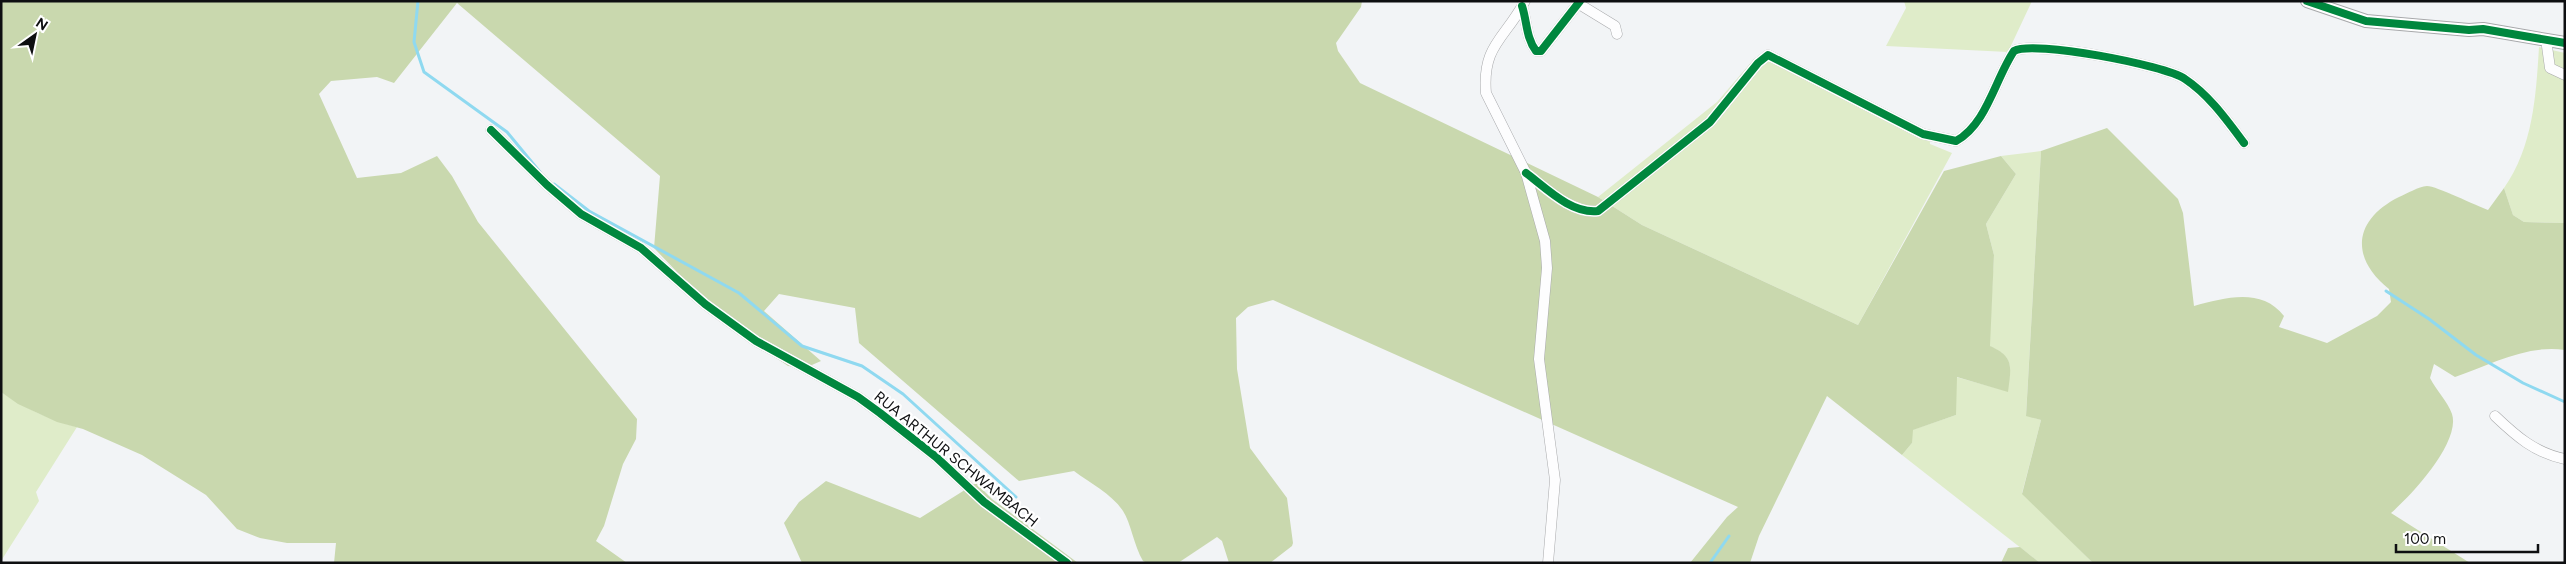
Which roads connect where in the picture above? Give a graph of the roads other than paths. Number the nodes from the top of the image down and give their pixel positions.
1 (2307, 1) edge
2 (1579, 3) edge
3 (1523, 4) edge
4 (2327, 4) edge
5 (1618, 34) dead end
6 (2546, 40) junction
7 (2565, 43) edge
8 (2565, 75) edge
9 (491, 130) dead end
10 (2244, 143) dead end
11 (1526, 173) junction
12 (2495, 416) dead end
13 (2565, 459) edge
14 (1067, 563) edge
15 (1548, 563) edge

1 - 4 street
2 - 3 street
2 - 5 street
3 - 11 street
4 - 6 street
6 - 7 street
6 - 8 street
9 - 14 street, RUA ARTHUR SCHWAMBACH
10 - 11 street
11 - 15 street
12 - 13 street

